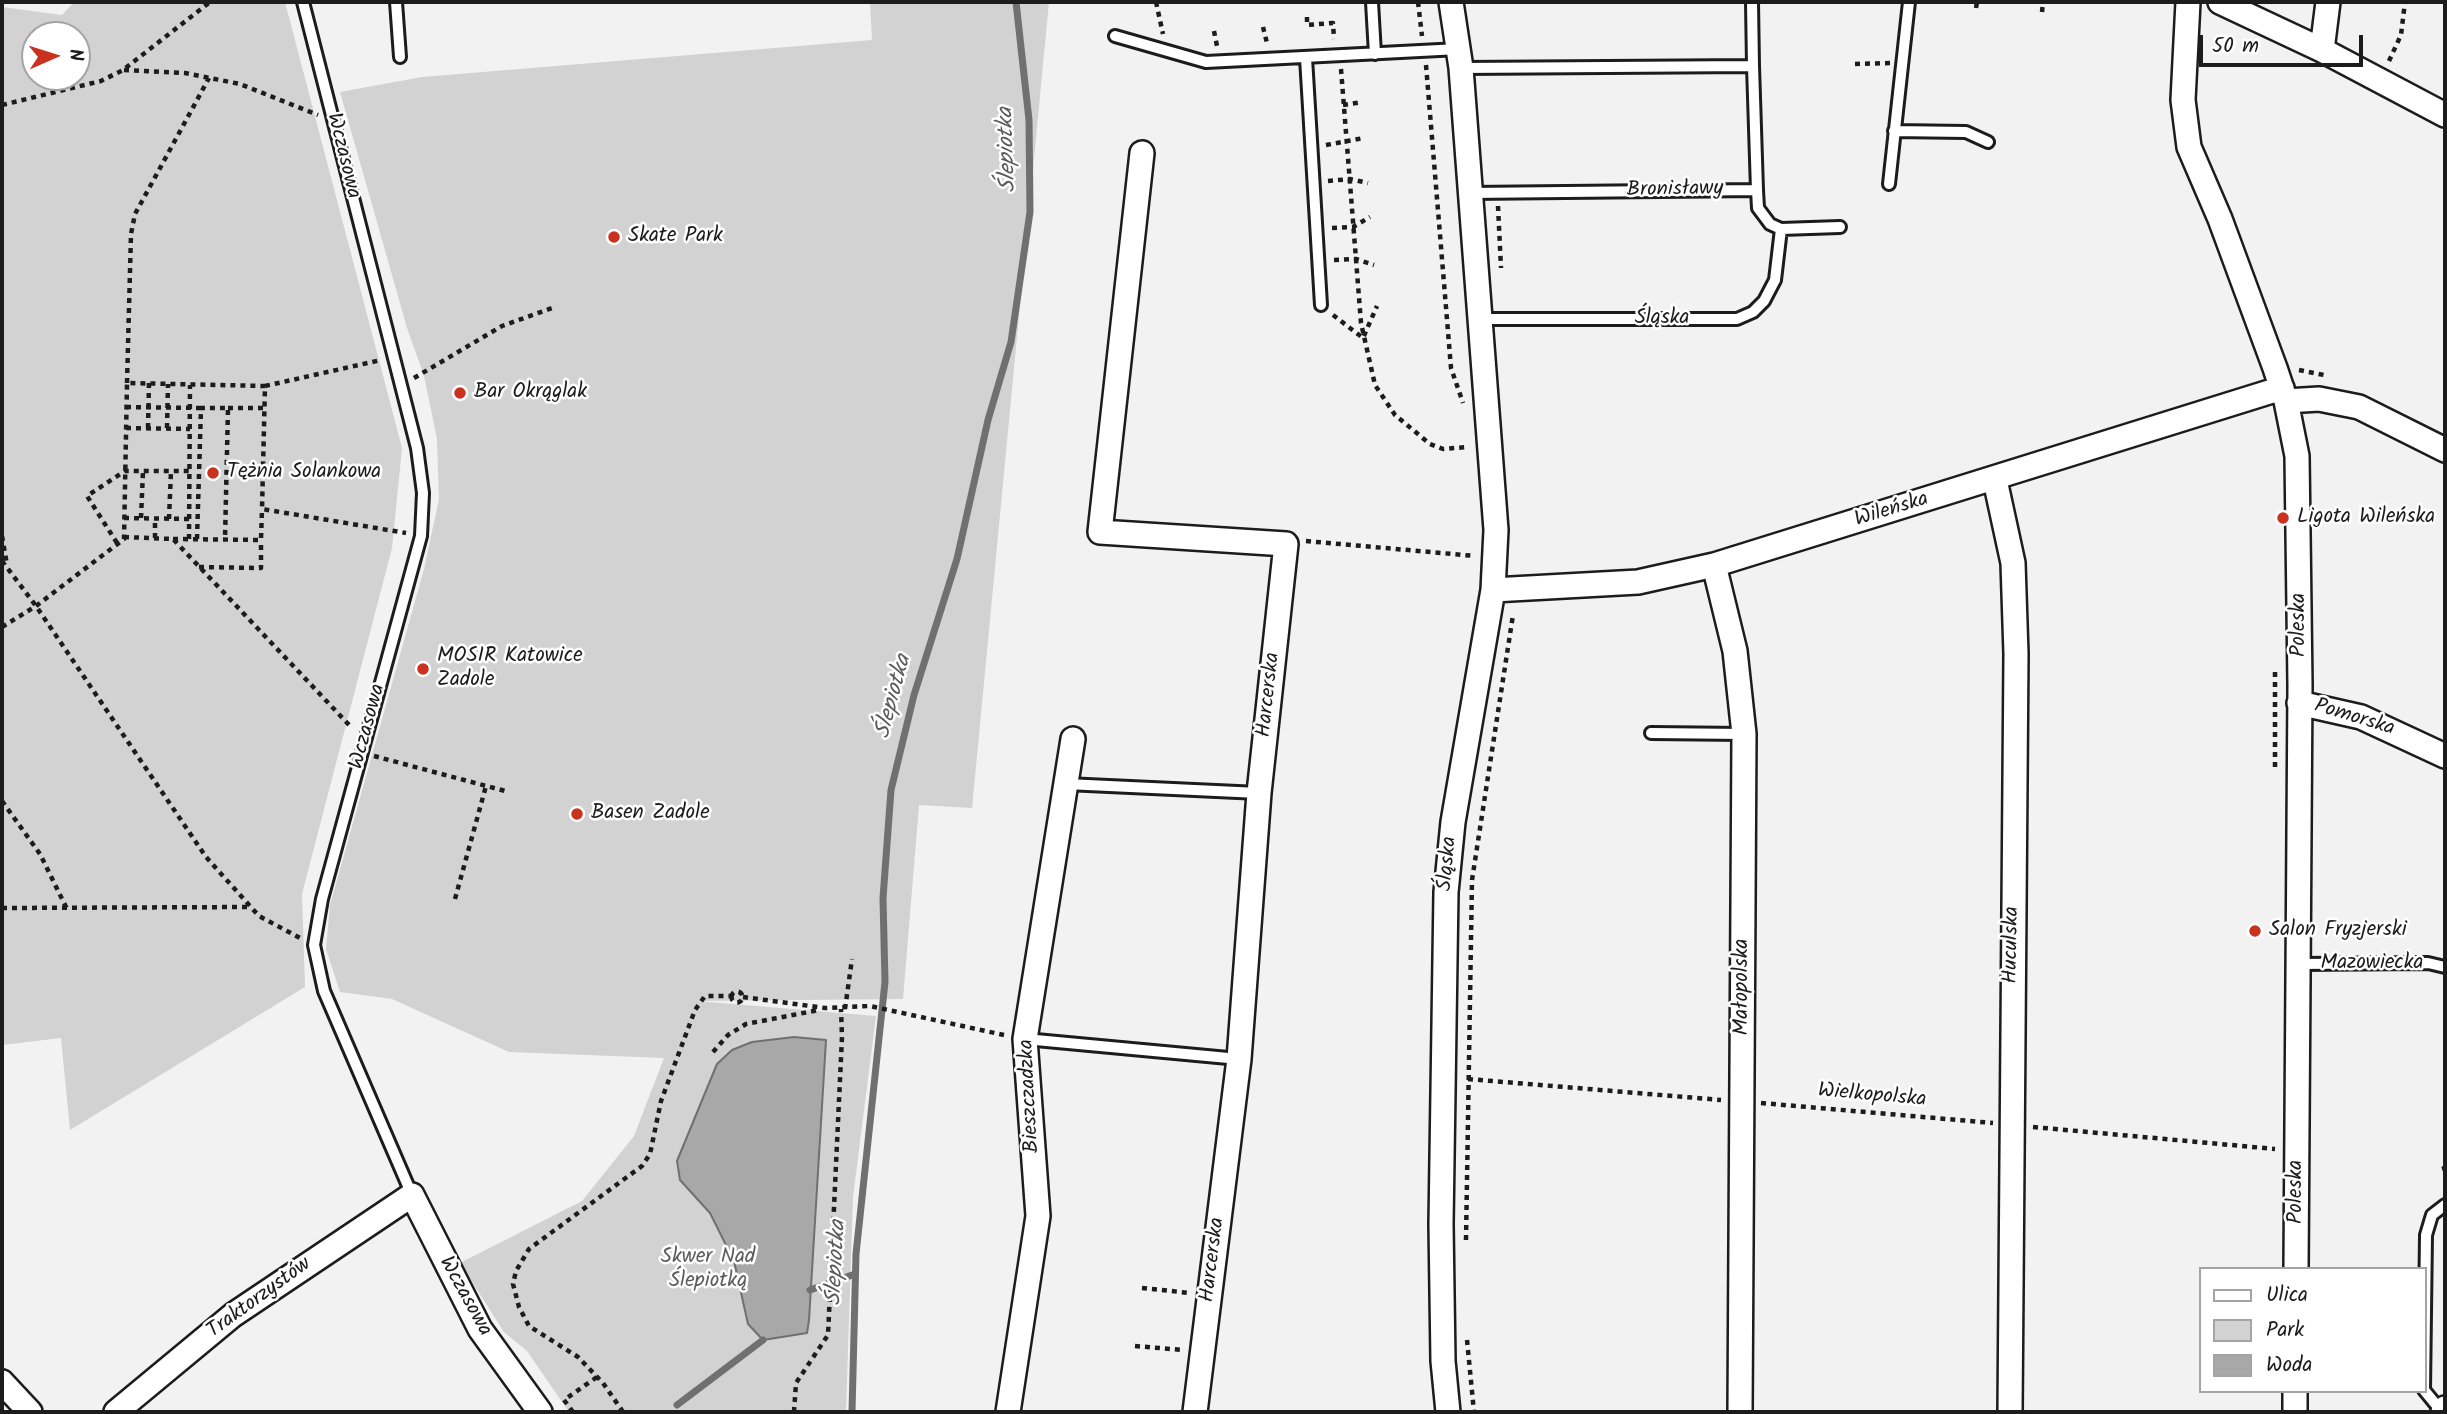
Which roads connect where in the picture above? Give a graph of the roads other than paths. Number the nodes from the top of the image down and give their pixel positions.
1 (303, 2) edge
2 (396, 2) edge
3 (1372, 2) edge
4 (1451, 2) edge
5 (1752, 2) edge
6 (1909, 2) edge
7 (2188, 2) edge
8 (2328, 2) edge
9 (2229, 3) edge
10 (1115, 36) dead end
11 (2322, 50) junction
12 (1375, 54) junction
13 (400, 57) dead end
14 (1306, 58) junction
15 (1460, 59) junction
16 (1753, 66) junction
17 (2445, 115) edge
18 (1894, 131) junction
19 (1988, 142) dead end
20 (1142, 152) dead end
21 (1889, 184) dead end
22 (1757, 190) junction
23 (1470, 193) junction
24 (1840, 227) dead end
25 (1781, 229) junction
26 (1321, 305) road end
27 (1479, 319) junction
28 (2284, 394) junction
29 (2445, 450) edge
30 (1995, 480) junction
31 (1714, 565) junction
32 (1504, 591) junction
33 (2299, 703) junction
34 (1651, 733) dead end
35 (1744, 734) junction
36 (1073, 739) dead end
37 (2445, 756) edge
38 (1066, 784) junction
39 (1259, 793) junction
40 (2298, 964) junction
41 (2445, 967) edge
42 (1025, 1039) junction
43 (1239, 1059) junction
44 (412, 1195) junction
45 (2445, 1205) edge
46 (2296, 1267) edge
47 (2426, 1267) edge
48 (2, 1382) edge
49 (2426, 1392) edge
50 (2295, 1393) edge
51 (2443, 1411) edge
52 (30, 1412) edge
53 (116, 1412) edge
54 (540, 1412) edge
55 (1008, 1412) edge
56 (1195, 1412) edge
57 (1448, 1412) edge
58 (1740, 1412) edge
59 (2010, 1412) edge
60 (2295, 1412) edge

1 - 44 lane, Wczasowa
2 - 13 lane
3 - 12 lane
4 - 15 street, Śląska
5 - 16 lane
6 - 18 lane
7 - 28 street, Poleska
8 - 11 street
9 - 11 street
10 - 14 lane
11 - 17 street
12 - 14 lane
12 - 15 lane
14 - 26 lane
15 - 16 lane
15 - 23 street, Śląska
16 - 22 lane
18 - 19 lane
18 - 21 lane
20 - 39 street, Harcerska
22 - 23 lane, Bronisławy
22 - 25 lane
23 - 27 street, Śląska
24 - 25 lane
25 - 27 lane, Śląska
27 - 32 street, Śląska
28 - 29 street, Wileńska
28 - 30 street, Wileńska
28 - 33 street, Poleska
30 - 31 street, Wileńska
30 - 59 street, Huculska
31 - 32 street, Wileńska
31 - 35 street, Małopolska
32 - 57 street, Śląska
33 - 37 street, Pomorska
33 - 40 street, Poleska
34 - 35 lane
35 - 58 street, Małopolska
36 - 38 street, Bieszczadzka
38 - 39 lane
38 - 42 street, Bieszczadzka
39 - 43 street, Harcerska
40 - 41 lane, Mazowiecka
40 - 46 street, Poleska
42 - 43 lane
42 - 55 street, Bieszczadzka
43 - 56 street, Harcerska
44 - 53 street, Traktorzystów
44 - 54 street, Wczasowa
45 - 47 lane
48 - 52 street
49 - 51 lane
50 - 60 street

